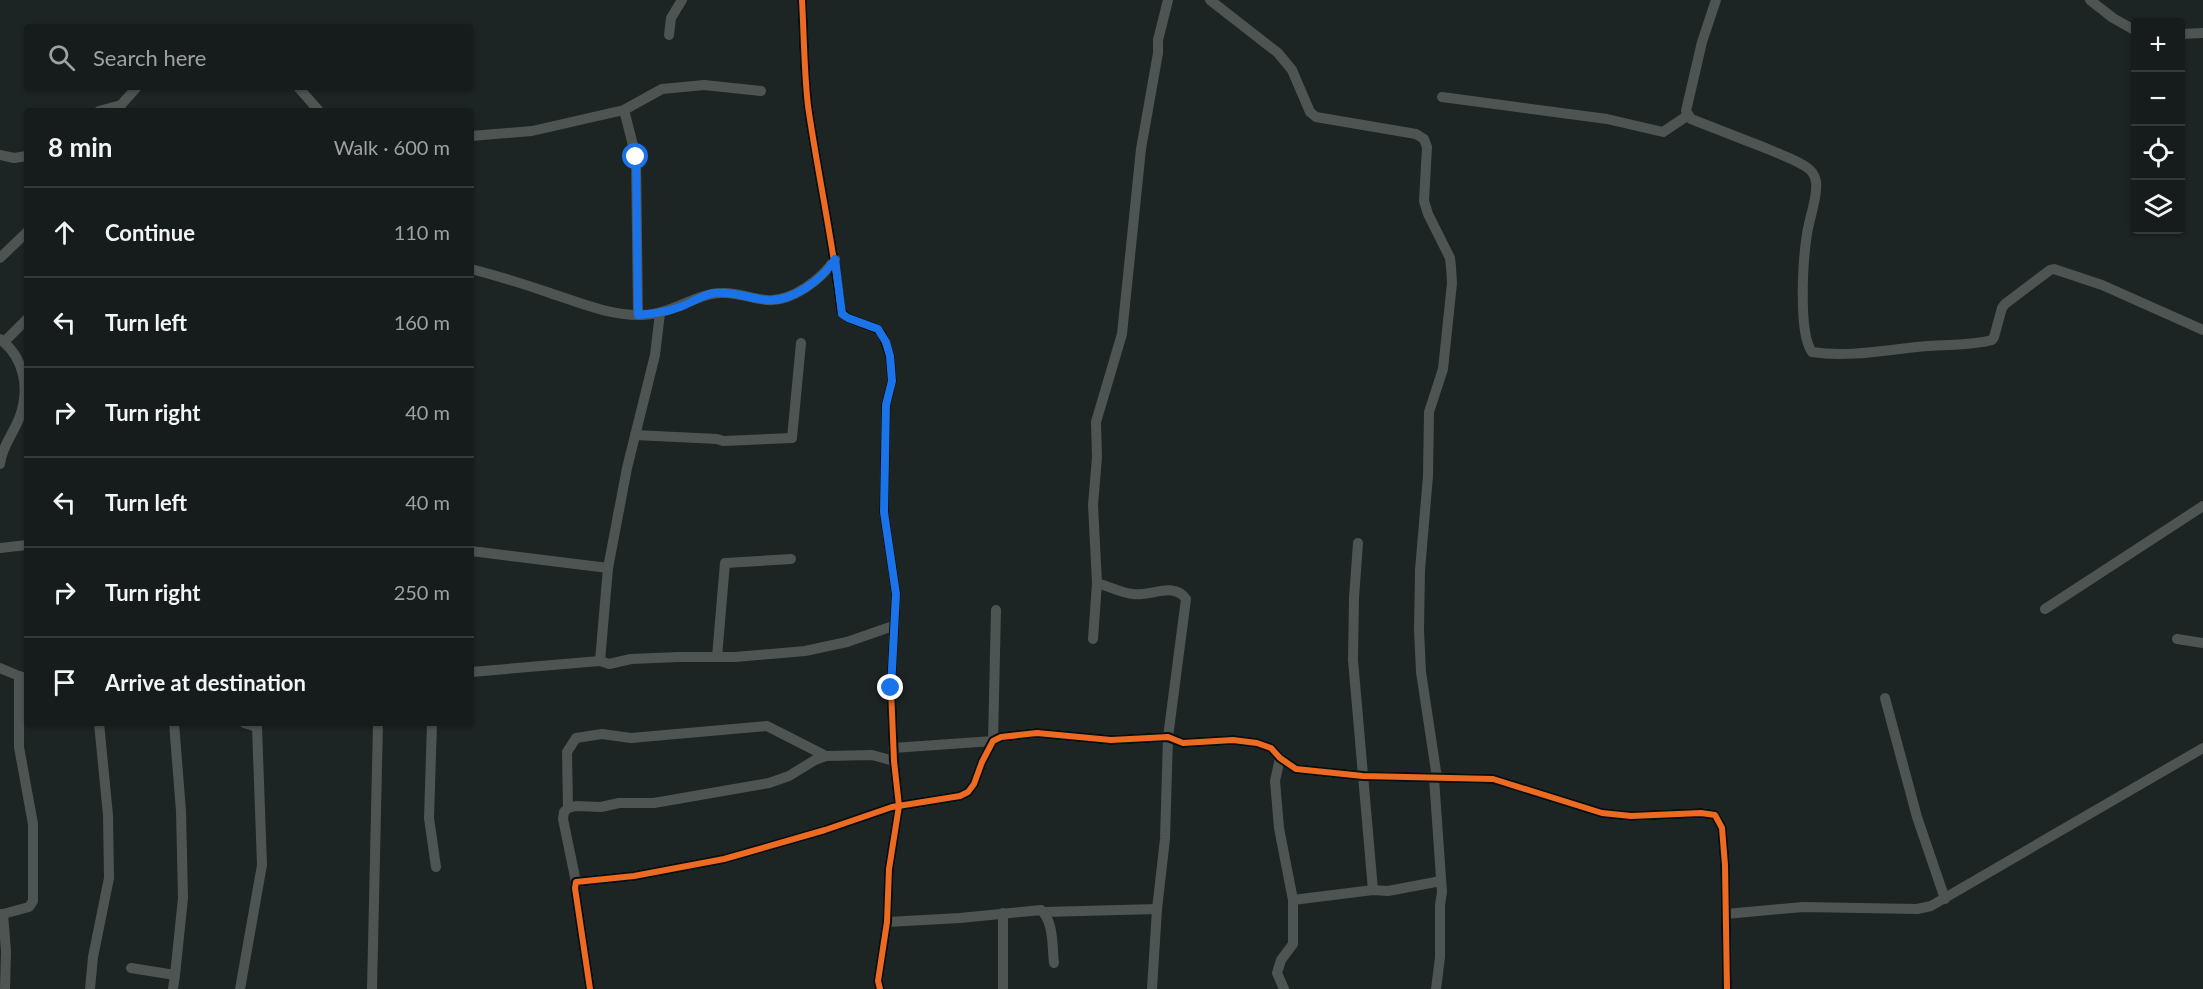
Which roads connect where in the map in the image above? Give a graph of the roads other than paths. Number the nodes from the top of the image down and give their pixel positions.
1 (682, 0) edge
2 (802, 0) edge
3 (1168, 0) edge
4 (1210, 0) edge
5 (1716, 0) edge
6 (2090, 0) edge
7 (2131, 28) edge
8 (2203, 33) edge
9 (2185, 34) edge
10 (669, 35) dead end
11 (134, 90) edge
12 (301, 90) edge
13 (761, 92) dead end
14 (1442, 97) dead end
15 (110, 108) edge
16 (316, 108) edge
17 (624, 110) junction
18 (1688, 116) junction
19 (474, 136) edge
20 (0, 155) edge
21 (24, 156) edge
22 (24, 235) edge
23 (0, 258) edge
24 (835, 259) junction
25 (474, 270) edge
26 (660, 313) junction
27 (638, 315) junction
28 (24, 323) edge
29 (2203, 330) edge
30 (2, 341) edge
31 (801, 343) dead end
32 (24, 375) edge
33 (24, 406) edge
34 (635, 435) junction
35 (0, 464) edge
36 (2203, 506) edge
37 (1358, 543) dead end
38 (24, 545) edge
39 (0, 548) edge
40 (474, 551) edge
41 (791, 559) dead end
42 (608, 568) junction
43 (1097, 583) junction
44 (2045, 609) dead end
45 (996, 610) dead end
46 (893, 626) junction
47 (1093, 639) dead end
48 (2177, 639) dead end
49 (2203, 643) edge
50 (717, 657) junction
51 (600, 661) junction
52 (0, 668) edge
53 (474, 672) edge
54 (23, 677) edge
55 (1885, 698) dead end
56 (99, 726) edge
57 (174, 726) edge
58 (254, 726) edge
59 (378, 726) edge
60 (432, 726) edge
61 (1168, 737) junction
62 (993, 741) junction
63 (893, 747) junction
64 (2203, 748) edge
65 (825, 756) junction
66 (1280, 758) junction
67 (894, 761) junction
68 (1363, 776) junction
69 (1436, 778) junction
70 (898, 806) junction
71 (568, 808) junction
72 (436, 867) dead end
73 (1441, 881) junction
74 (576, 882) junction
75 (1373, 890) junction
76 (1945, 899) junction
77 (1293, 900) junction
78 (1157, 909) junction
79 (1044, 912) junction
80 (1003, 913) junction
81 (2, 914) edge
82 (1726, 914) junction
83 (887, 922) junction
84 (1054, 963) dead end
85 (131, 968) dead end
86 (175, 975) junction
87 (5, 989) edge
88 (90, 989) edge
89 (173, 989) edge
90 (240, 989) edge
91 (372, 989) edge
92 (590, 989) edge
93 (880, 989) edge
94 (1003, 989) edge
95 (1152, 989) edge
96 (1284, 989) edge
97 (1436, 989) edge
98 (1727, 989) edge

1 - 10 street
2 - 24 street
3 - 43 street
4 - 69 street
5 - 18 street
6 - 7 street
8 - 9 street
11 - 15 street
12 - 16 street
13 - 17 street
14 - 18 street
17 - 19 street
17 - 27 street
18 - 29 street
20 - 21 street
22 - 23 street
24 - 26 street
24 - 46 street
25 - 27 street
26 - 27 street
26 - 34 street
28 - 30 street
30 - 32 street
31 - 34 street
33 - 35 street
34 - 42 street
36 - 44 street
37 - 68 street
38 - 39 street
40 - 42 street
41 - 50 street
42 - 51 street
43 - 47 street
43 - 61 street
45 - 62 street
46 - 50 street
46 - 63 street
48 - 49 street
50 - 51 street
51 - 53 street
52 - 54 street
54 - 81 street
55 - 76 street
56 - 88 street
57 - 86 street
58 - 90 street
59 - 91 street
60 - 72 street
61 - 62 street
61 - 66 street
61 - 78 street
62 - 63 street
62 - 70 street
63 - 67 street
64 - 76 street
65 - 67 street
65 - 71 street
65 - 71 street
66 - 68 street
66 - 77 street
67 - 70 street
68 - 69 street
68 - 75 street
69 - 73 street
69 - 82 street
70 - 74 street
70 - 83 street
71 - 74 street
73 - 75 street
73 - 97 street
74 - 92 street
75 - 77 street
76 - 82 street
77 - 96 street
78 - 79 street
78 - 95 street
79 - 80 street
79 - 84 street
80 - 83 street
80 - 94 street
81 - 87 street
82 - 98 street
83 - 93 street
85 - 86 street
86 - 89 street

